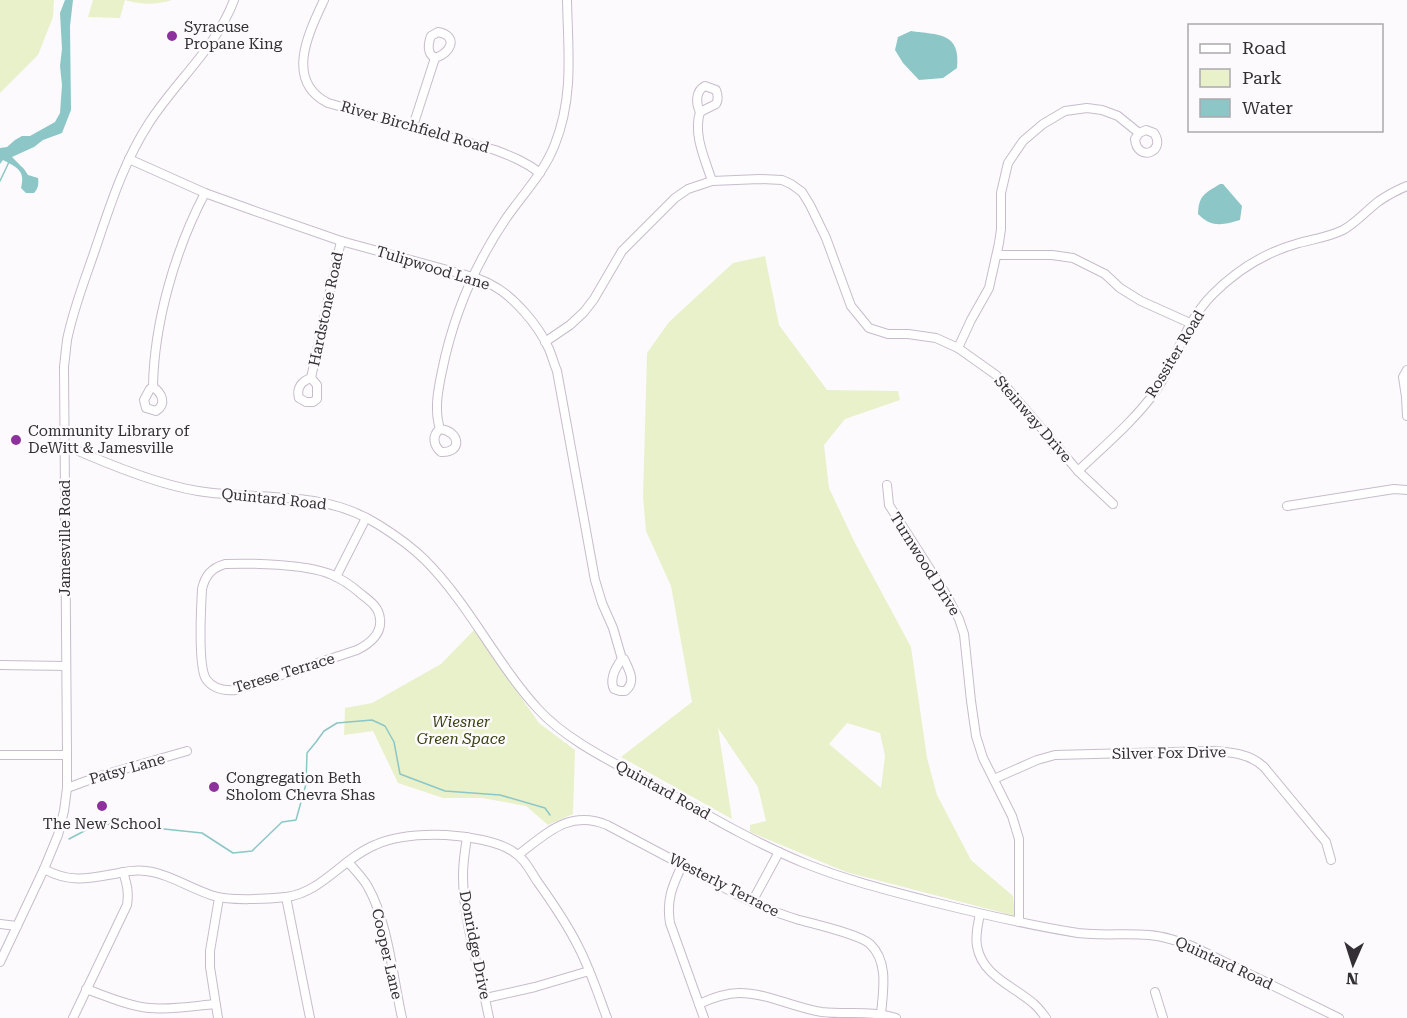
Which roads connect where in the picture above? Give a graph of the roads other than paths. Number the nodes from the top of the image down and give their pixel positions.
1 (234, 0) edge
2 (324, 0) edge
3 (567, 0) edge
4 (435, 58) dead end
5 (700, 112) dead end
6 (412, 126) junction
7 (1139, 133) dead end
8 (129, 159) junction
9 (540, 173) junction
10 (712, 181) junction
11 (1407, 186) edge
12 (206, 193) junction
13 (341, 241) junction
14 (997, 255) junction
15 (473, 277) junction
16 (1190, 323) junction
17 (546, 342) junction
18 (958, 348) junction
19 (1407, 369) edge
20 (311, 378) dead end
21 (153, 387) dead end
22 (1407, 396) edge
23 (1407, 416) edge
24 (440, 429) dead end
25 (65, 445) junction
26 (1078, 471) junction
27 (887, 485) dead end
28 (1407, 490) edge
29 (1113, 504) dead end
30 (1287, 506) dead end
31 (366, 518) junction
32 (336, 577) junction
33 (622, 659) dead end
34 (0, 665) edge
35 (66, 666) junction
36 (187, 751) dead end
37 (0, 755) edge
38 (67, 755) junction
39 (994, 779) junction
40 (67, 788) junction
41 (467, 837) junction
42 (779, 852) junction
43 (518, 855) junction
44 (1331, 860) dead end
45 (348, 862) junction
46 (682, 865) junction
47 (44, 869) junction
48 (123, 872) junction
49 (285, 897) junction
50 (219, 898) junction
51 (752, 902) junction
52 (980, 914) junction
53 (1019, 922) junction
54 (0, 924) edge
55 (17, 926) junction
56 (0, 962) edge
57 (590, 971) junction
58 (86, 989) junction
59 (1155, 992) dead end
60 (486, 998) junction
61 (215, 1004) junction
62 (699, 1004) junction
63 (151, 1008) junction
64 (881, 1014) junction
65 (73, 1018) edge
66 (149, 1018) edge
67 (218, 1018) edge
68 (310, 1018) edge
69 (402, 1018) edge
70 (489, 1018) edge
71 (607, 1018) edge
72 (704, 1018) edge
73 (897, 1018) edge
74 (1046, 1018) edge
75 (1163, 1018) edge
76 (1339, 1018) edge

1 - 8 street, Jamesville Road
2 - 6 street, River Birchfield Road
3 - 9 street
4 - 6 street
5 - 10 street
6 - 9 street, River Birchfield Road
7 - 14 street
8 - 12 street, Tulipwood Lane
8 - 25 street, Jamesville Road
9 - 15 street
10 - 17 street, Steinway Drive
10 - 18 street, Steinway Drive
11 - 16 street, Rossiter Road
12 - 13 street, Tulipwood Lane
12 - 21 street
13 - 15 street, Tulipwood Lane
13 - 20 street, Hardstone Road
14 - 16 street
14 - 18 street
15 - 17 street, Tulipwood Lane
15 - 24 street
16 - 26 street, Rossiter Road
17 - 33 street, Tulipwood Lane
18 - 26 street, Steinway Drive
19 - 22 street
22 - 23 street
25 - 31 street, Quintard Road
25 - 35 street, Jamesville Road
26 - 29 street, Steinway Drive
27 - 39 street, Turnwood Drive
28 - 30 street
31 - 32 street
31 - 42 street, Quintard Road
32 - 32 street, Terese Terrace
34 - 35 street
35 - 38 street, Jamesville Road
36 - 40 street, Patsy Lane
37 - 38 street
38 - 40 street, Jamesville Road
39 - 44 street, Silver Fox Drive
39 - 53 street, Turnwood Drive
40 - 47 street, Jamesville Road
41 - 43 street
41 - 45 street
41 - 60 street, Donridge Drive
42 - 51 street
42 - 52 street, Quintard Road
43 - 46 street, Westerly Terrace
43 - 57 street
45 - 49 street
45 - 69 street, Cooper Lane
46 - 51 street, Westerly Terrace
46 - 62 street
47 - 48 street
47 - 55 street, Jamesville Road
48 - 50 street
48 - 58 street
49 - 50 street
49 - 68 street
50 - 61 street
51 - 64 street, Westerly Terrace
52 - 53 street, Quintard Road
52 - 74 street
53 - 76 street, Quintard Road
54 - 55 street
55 - 56 street, Jamesville Road
57 - 60 street
57 - 71 street
58 - 63 street
58 - 65 street
59 - 75 street
60 - 70 street, Donridge Drive
61 - 63 street
61 - 67 street
62 - 64 street
62 - 72 street
63 - 66 street
64 - 73 street

